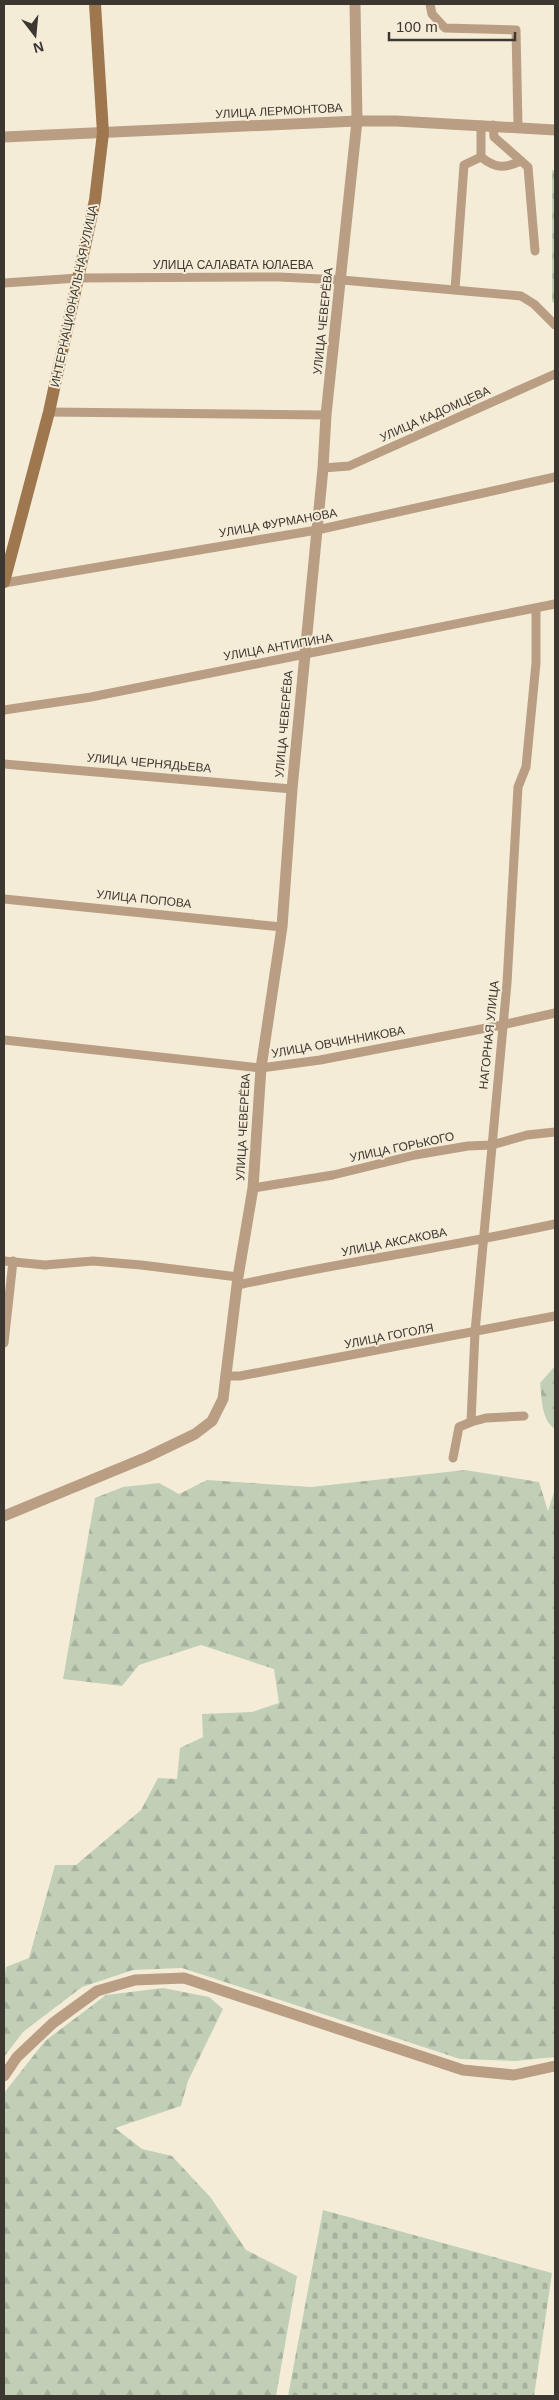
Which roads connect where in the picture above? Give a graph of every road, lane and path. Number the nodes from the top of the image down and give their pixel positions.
1 (95, 4) edge
2 (356, 4) edge
3 (430, 4) edge
4 (357, 121) junction
5 (481, 124) junction
6 (493, 125) junction
7 (518, 126) junction
8 (555, 130) edge
9 (103, 133) junction
10 (4, 137) edge
11 (481, 157) junction
12 (521, 161) junction
13 (535, 251) dead end
14 (78, 278) junction
15 (342, 280) junction
16 (4, 283) edge
17 (455, 289) junction
18 (555, 325) edge
19 (555, 374) edge
20 (49, 412) junction
21 (326, 415) junction
22 (323, 468) junction
23 (555, 477) edge
24 (317, 530) junction
25 (4, 583) edge
26 (555, 604) edge
27 (536, 609) junction
28 (304, 654) junction
29 (4, 710) edge
30 (4, 764) edge
31 (292, 789) junction
32 (4, 899) edge
33 (282, 927) junction
34 (555, 1013) edge
35 (502, 1025) junction
36 (4, 1040) edge
37 (260, 1068) junction
38 (555, 1132) edge
39 (492, 1145) junction
40 (253, 1188) junction
41 (555, 1224) edge
42 (484, 1240) junction
43 (8, 1261) edge
44 (238, 1281) junction
45 (555, 1316) edge
46 (476, 1332) junction
47 (4, 1343) edge
48 (226, 1376) junction
49 (524, 1416) dead end
50 (471, 1422) junction
51 (454, 1458) dead end
52 (4, 1516) edge
53 (555, 2066) edge
54 (4, 2076) edge

1 - 9 main road, ИНТЕРНАЦИОНАЛЬНАЯ УЛИЦА
2 - 4 street, УЛИЦА ЧЕВЕРЁВА
3 - 7 street
4 - 5 street, УЛИЦА ЛЕРМОНТОВА
4 - 9 street, УЛИЦА ЛЕРМОНТОВА
4 - 15 street, УЛИЦА ЧЕВЕРЁВА
5 - 6 street, УЛИЦА ЛЕРМОНТОВА
5 - 11 street
6 - 7 street, УЛИЦА ЛЕРМОНТОВА
6 - 12 street
7 - 8 street, УЛИЦА ЛЕРМОНТОВА
9 - 10 street, УЛИЦА ЛЕРМОНТОВА
9 - 14 main road, ИНТЕРНАЦИОНАЛЬНАЯ УЛИЦА
11 - 12 street
11 - 17 street
12 - 13 street
14 - 15 street, УЛИЦА САЛАВАТА ЮЛАЕВА
14 - 16 street, УЛИЦА САЛАВАТА ЮЛАЕВА
14 - 20 main road, ИНТЕРНАЦИОНАЛЬНАЯ УЛИЦА
15 - 17 street, УЛИЦА САЛАВАТА ЮЛАЕВА
15 - 21 street, УЛИЦА ЧЕВЕРЁВА
17 - 18 street, УЛИЦА САЛАВАТА ЮЛАЕВА
19 - 22 street, УЛИЦА КАДОМЦЕВА
20 - 21 street
20 - 25 main road, ИНТЕРНАЦИОНАЛЬНАЯ УЛИЦА
21 - 22 street, УЛИЦА ЧЕВЕРЁВА
22 - 24 street, УЛИЦА ЧЕВЕРЁВА
23 - 24 street, УЛИЦА ФУРМАНОВА
24 - 25 street, УЛИЦА ФУРМАНОВА
24 - 28 street, УЛИЦА ЧЕВЕРЁВА
26 - 27 street, УЛИЦА АНТИПИНА
27 - 28 street, УЛИЦА АНТИПИНА
27 - 35 street, НАГОРНАЯ УЛИЦА
28 - 29 street, УЛИЦА АНТИПИНА
28 - 31 street, УЛИЦА ЧЕВЕРЁВА
30 - 31 street, УЛИЦА ЧЕРНЯДЬЕВА
31 - 33 street, УЛИЦА ЧЕВЕРЁВА
32 - 33 street, УЛИЦА ПОПОВА
33 - 37 street, УЛИЦА ЧЕВЕРЁВА
34 - 35 street, УЛИЦА ОВЧИННИКОВА
35 - 37 street, УЛИЦА ОВЧИННИКОВА
35 - 39 street, НАГОРНАЯ УЛИЦА
36 - 37 street, УЛИЦА ОВЧИННИКОВА
37 - 40 street, УЛИЦА ЧЕВЕРЁВА
38 - 39 street, УЛИЦА ГОРЬКОГО
39 - 40 street, УЛИЦА ГОРЬКОГО
39 - 42 street, НАГОРНАЯ УЛИЦА
40 - 44 street, УЛИЦА ЧЕВЕРЁВА
41 - 42 street, УЛИЦА АКСАКОВА
42 - 44 street, УЛИЦА АКСАКОВА
42 - 46 street, НАГОРНАЯ УЛИЦА
43 - 44 street, УЛИЦА АКСАКОВА
43 - 47 street
44 - 48 street, УЛИЦА ЧЕВЕРЁВА
45 - 46 street, УЛИЦА ГОГОЛЯ
46 - 48 street, УЛИЦА ГОГОЛЯ
46 - 50 street, НАГОРНАЯ УЛИЦА
48 - 52 street, УЛИЦА ЧЕВЕРЁВА
49 - 50 street
50 - 51 street
53 - 54 street

